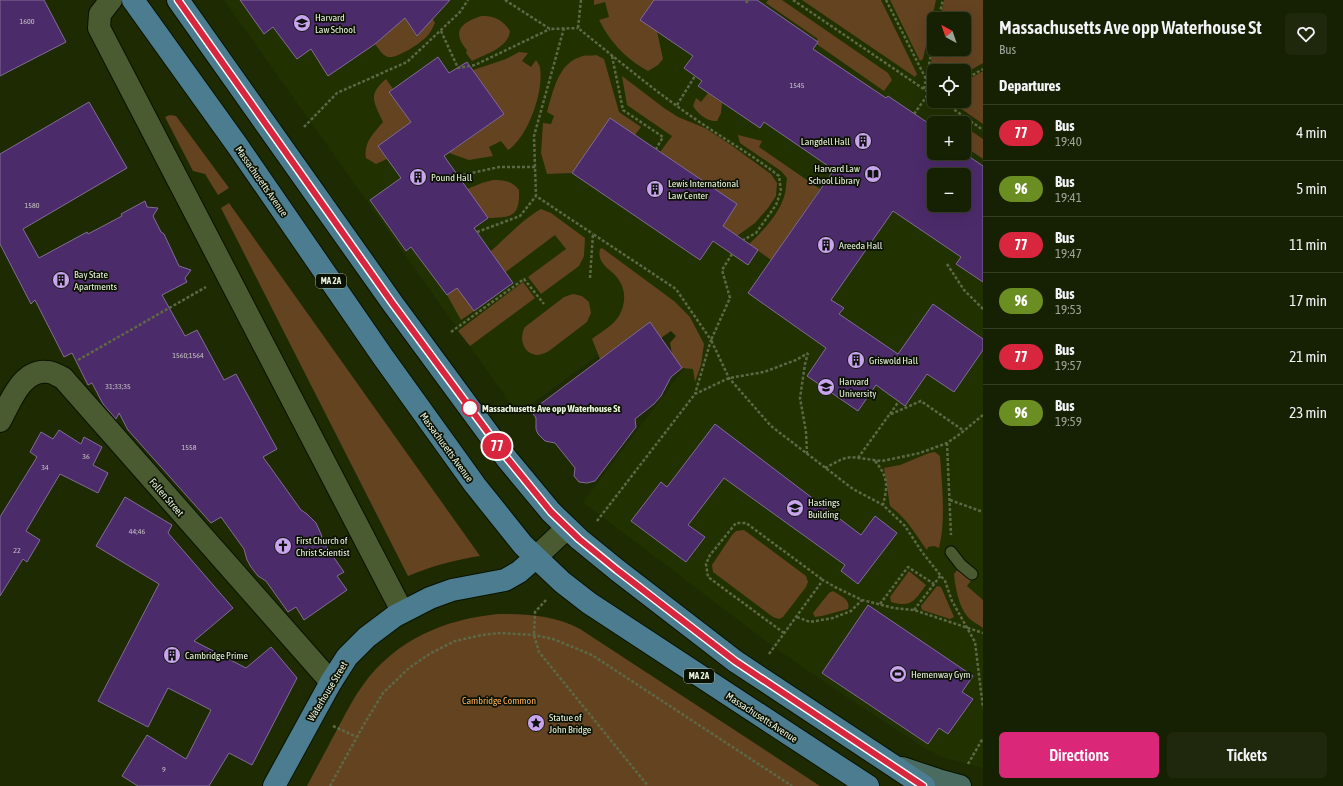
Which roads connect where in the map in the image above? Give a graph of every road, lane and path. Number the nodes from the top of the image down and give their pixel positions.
1 (111, 0) edge
2 (133, 0) edge
3 (178, 0) edge
4 (468, 0) edge
5 (506, 0) edge
6 (581, 0) edge
7 (793, 0) edge
8 (886, 0) edge
9 (942, 0) edge
10 (939, 12) edge
11 (564, 28) junction
12 (578, 28) junction
13 (550, 29) junction
14 (441, 31) junction
15 (612, 56) junction
16 (931, 56) edge
17 (983, 68) edge
18 (695, 76) dead end
19 (971, 76) edge
20 (926, 79) junction
21 (924, 89) junction
22 (927, 91) edge
23 (927, 96) edge
24 (677, 105) junction
25 (952, 108) edge
26 (914, 114) dead end
27 (304, 127) dead end
28 (983, 130) edge
29 (656, 149) dead end
30 (535, 167) junction
31 (458, 176) dead end
32 (536, 196) junction
33 (477, 232) dead end
34 (593, 234) junction
35 (743, 240) dead end
36 (732, 254) dead end
37 (947, 264) dead end
38 (590, 278) dead end
39 (206, 287) dead end
40 (544, 304) dead end
41 (983, 309) edge
42 (450, 332) dead end
43 (711, 340) junction
44 (75, 362) dead end
45 (729, 378) junction
46 (696, 394) junction
47 (899, 401) dead end
48 (889, 415) junction
49 (983, 415) edge
50 (0, 421) edge
51 (964, 431) junction
52 (947, 443) junction
53 (807, 454) junction
54 (858, 458) junction
55 (874, 461) junction
56 (825, 468) junction
57 (950, 500) junction
58 (883, 505) junction
59 (983, 512) edge
60 (597, 521) dead end
61 (567, 528) junction
62 (951, 552) junction
63 (535, 558) junction
64 (972, 574) dead end
65 (941, 575) junction
66 (823, 580) junction
67 (946, 581) junction
68 (934, 584) junction
69 (862, 600) junction
70 (880, 604) junction
71 (914, 610) junction
72 (402, 612) junction
73 (535, 612) dead end
74 (796, 617) junction
75 (968, 627) junction
76 (784, 633) junction
77 (983, 633) edge
78 (534, 635) junction
79 (769, 654) dead end
80 (331, 682) junction
81 (983, 708) edge
82 (333, 726) dead end
83 (357, 737) junction
84 (983, 738) edge
85 (881, 758) junction
86 (968, 765) dead end
87 (274, 786) edge
88 (330, 786) edge
89 (648, 786) edge
90 (792, 786) edge
91 (868, 786) edge
92 (923, 786) edge
93 (960, 786) edge

1 - 72 street
2 - 63 main road, Massachusetts Avenue / MA 2A
3 - 61 main road
4 - 14 path
5 - 13 path
6 - 12 path
7 - 21 path
8 - 20 path
9 - 10 path
11 - 12 path
11 - 13 path
11 - 30 path
12 - 15 path
13 - 14 path
14 - 27 path
15 - 24 path
15 - 29 path
16 - 20 path
17 - 19 path
18 - 24 path
20 - 21 path
21 - 22 path
23 - 26 path
24 - 35 path
25 - 28 path
30 - 31 path
30 - 32 path
32 - 33 path
32 - 34 path
34 - 38 path
34 - 43 path
36 - 43 path
37 - 41 path
39 - 44 path
40 - 42 path
43 - 45 path
43 - 46 path
45 - 46 path
45 - 53 path
45 - 53 path
46 - 60 path
47 - 48 path
48 - 51 path
48 - 54 path
49 - 51 path
50 - 80 street, Follen Street
51 - 52 path
52 - 55 path
52 - 57 path
53 - 56 path
54 - 55 path
54 - 56 path
55 - 58 path
56 - 58 path
57 - 59 path
57 - 62 path
58 - 65 path
61 - 63 street, Waterhouse Street
61 - 85 main road
62 - 64 lane
62 - 67 path
63 - 72 main road, Waterhouse Street
63 - 91 main road, Massachusetts Avenue / MA 2A
65 - 67 path
65 - 68 path
66 - 69 path
66 - 74 path
66 - 76 path
67 - 75 path
68 - 70 path
68 - 71 path
69 - 70 path
69 - 74 path
70 - 71 path
71 - 75 path
72 - 80 main road, Waterhouse Street
73 - 78 path
74 - 76 path
75 - 77 path
75 - 81 path
76 - 79 path
78 - 83 path
78 - 89 path
78 - 90 path
80 - 87 main road, Waterhouse Street
82 - 83 path
83 - 88 path
84 - 86 path
85 - 92 main road
85 - 93 main road

